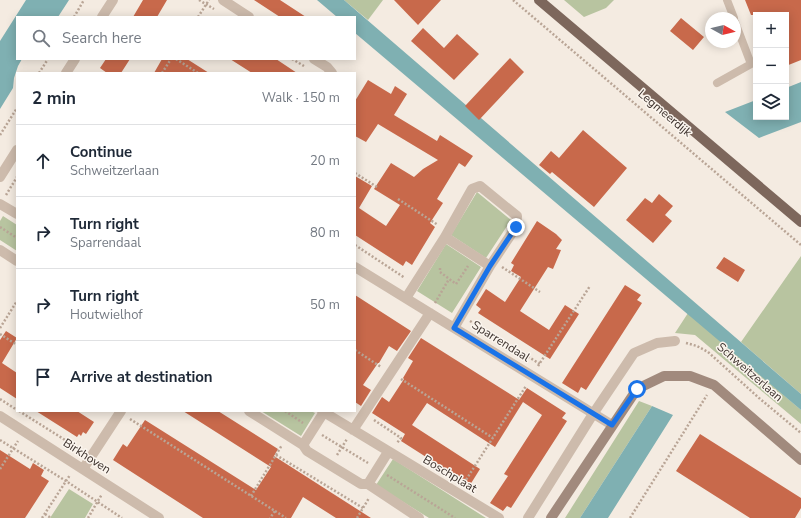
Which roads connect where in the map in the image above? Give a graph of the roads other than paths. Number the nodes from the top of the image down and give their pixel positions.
1 (113, 0) edge
2 (222, 0) edge
3 (539, 0) edge
4 (727, 0) edge
5 (732, 12) edge
6 (103, 16) edge
7 (247, 16) edge
8 (741, 38) edge
9 (74, 60) edge
10 (316, 60) edge
11 (68, 72) edge
12 (331, 72) edge
13 (717, 83) dead end
14 (16, 152) edge
15 (0, 177) edge
16 (0, 204) edge
17 (16, 213) edge
18 (801, 222) edge
19 (447, 234) junction
20 (0, 250) edge
21 (16, 260) edge
22 (492, 263) junction
23 (356, 268) edge
24 (406, 298) junction
25 (430, 313) junction
26 (454, 328) junction
27 (675, 341) road end
28 (120, 412) edge
29 (251, 412) edge
30 (323, 412) edge
31 (593, 414) junction
32 (0, 416) edge
33 (612, 425) junction
34 (353, 430) junction
35 (303, 446) junction
36 (388, 452) junction
37 (801, 460) edge
38 (84, 469) junction
39 (371, 486) junction
40 (159, 518) edge
41 (419, 518) edge
42 (499, 518) edge
43 (528, 518) edge
44 (551, 518) edge

1 - 6 street
2 - 7 street
3 - 18 main road, Legmeerdijk
4 - 5 lane
8 - 13 lane
9 - 11 street
10 - 12 street
14 - 15 street
16 - 17 street
19 - 22 street
19 - 22 street
19 - 24 street
20 - 21 street
22 - 26 street
23 - 24 street, Sparrendaal
24 - 25 street, Sparrendaal
25 - 26 street, Sparrendaal
25 - 34 street
26 - 31 street, Sparrendaal
27 - 31 street
28 - 38 street
29 - 35 street
30 - 34 street, Boschplaat
30 - 35 street, Boschplaat
31 - 33 street, Sparrendaal
31 - 43 street
32 - 38 street, Birkhoven
33 - 37 street
33 - 44 street
34 - 36 street, Boschplaat
35 - 39 street
36 - 39 street
36 - 42 street, Boschplaat
38 - 40 street, Birkhoven
39 - 41 street

